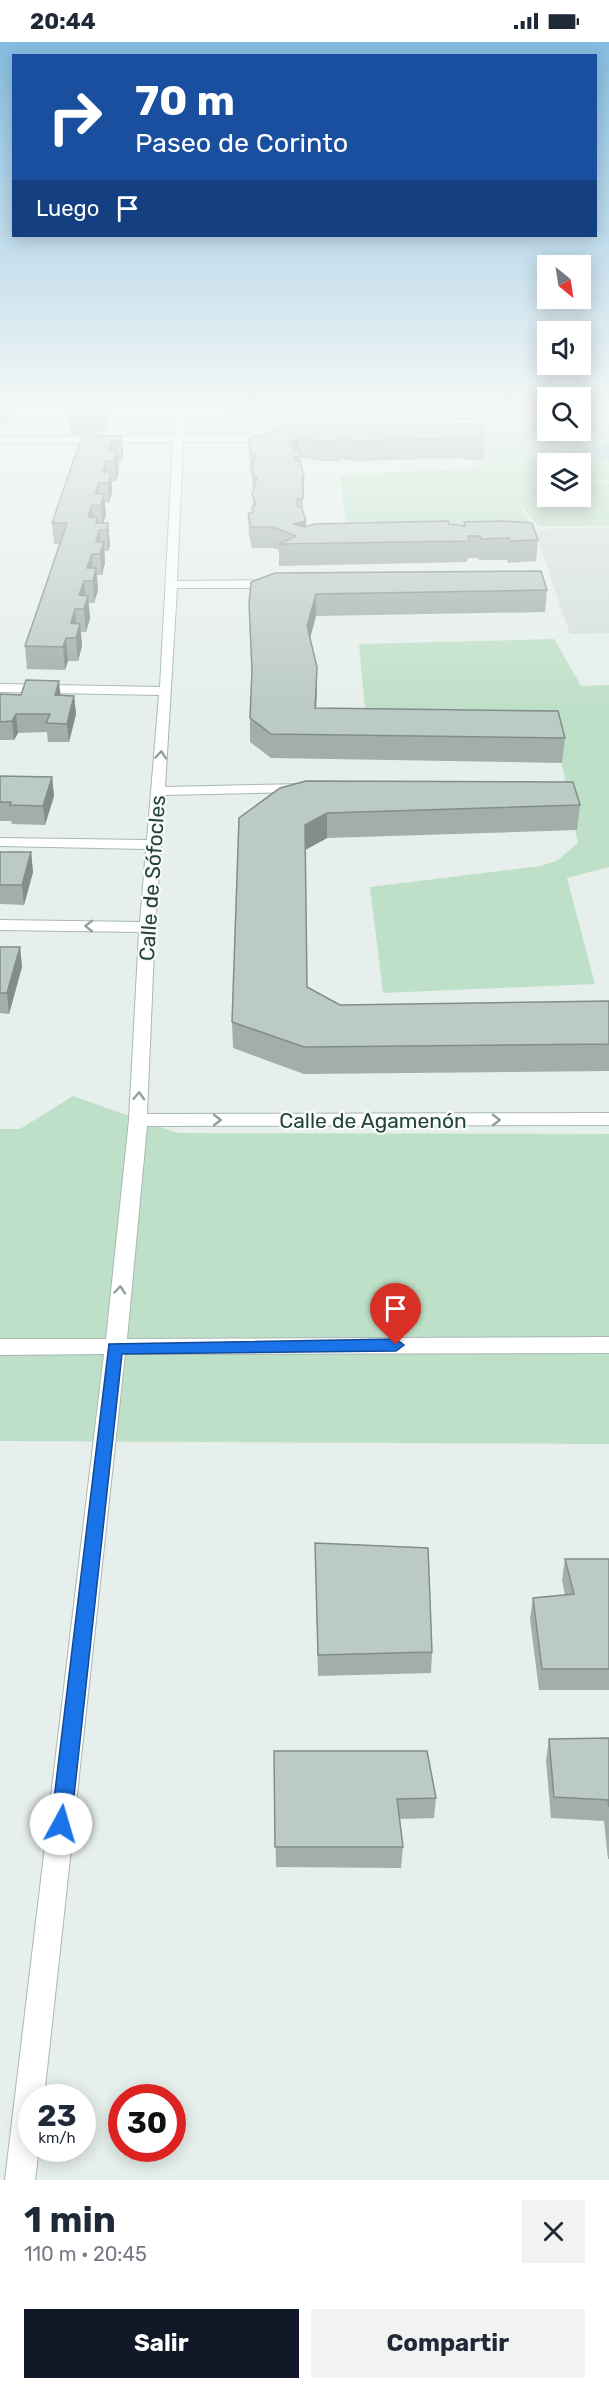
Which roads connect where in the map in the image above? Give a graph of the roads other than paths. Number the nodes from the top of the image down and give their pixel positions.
1 (175, 508) edge
2 (291, 583) edge
3 (172, 585) junction
4 (0, 688) edge
5 (166, 691) junction
6 (324, 788) edge
7 (158, 791) junction
8 (0, 842) edge
9 (153, 845) junction
10 (0, 925) edge
11 (147, 927) junction
12 (609, 1119) edge
13 (138, 1120) junction
14 (609, 1345) edge
15 (0, 1347) edge
16 (115, 1348) junction
17 (20, 2180) edge

1 - 3 street, Calle de Sófocles
2 - 3 street
3 - 5 street, Calle de Sófocles
4 - 5 street
7 -> 5 street, Calle de Sófocles
6 - 7 street
7 - 9 street, Calle de Sófocles
8 - 9 street
9 - 11 street, Calle de Sófocles
11 -> 10 street
13 -> 11 street, Calle de Sófocles
13 -> 12 street, Calle de Agamenón
16 -> 13 street, Calle de Sófocles
14 - 16 street
15 - 16 street
16 - 17 street, Calle de Sófocles

